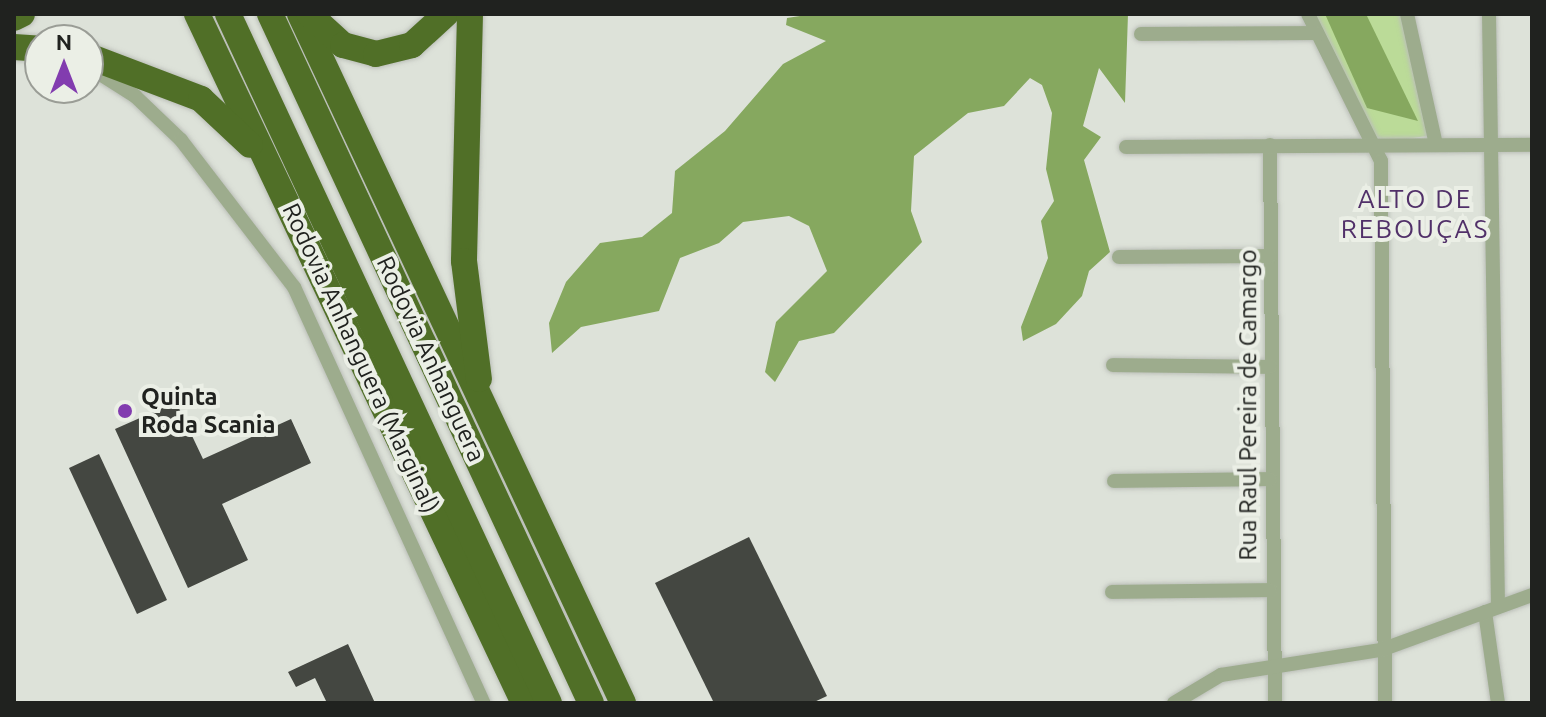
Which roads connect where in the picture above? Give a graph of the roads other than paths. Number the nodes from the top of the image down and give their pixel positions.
1 (22, 14) edge
2 (197, 14) edge
3 (228, 14) edge
4 (270, 14) edge
5 (300, 14) edge
6 (309, 14) edge
7 (446, 14) edge
8 (470, 14) edge
9 (1308, 14) edge
10 (1407, 14) edge
11 (1489, 14) edge
12 (14, 18) edge
13 (1317, 33) junction
14 (1141, 34) dead end
15 (104, 61) edge
16 (104, 78) edge
17 (1270, 145) junction
18 (1373, 145) junction
19 (1436, 145) junction
20 (1532, 145) edge
21 (1493, 146) junction
22 (1126, 147) dead end
23 (1270, 256) junction
24 (1119, 257) dead end
25 (318, 269) junction
26 (1113, 365) dead end
27 (1270, 367) junction
28 (1270, 479) junction
29 (1114, 481) dead end
30 (538, 528) junction
31 (1270, 590) junction
32 (1112, 592) dead end
33 (1532, 595) edge
34 (1492, 609) junction
35 (1381, 650) junction
36 (1270, 666) junction
37 (484, 703) edge
38 (524, 703) edge
39 (549, 703) edge
40 (591, 703) edge
41 (623, 703) edge
42 (1174, 703) edge
43 (1275, 703) edge
44 (1385, 703) edge
45 (1498, 703) edge

1 - 12 highway
2 - 25 highway, Rodovia Anhanguera (Marginal)
3 - 39 highway, Rodovia Anhanguera
4 - 40 highway, Rodovia Anhanguera
5 - 30 highway
6 - 7 highway
8 - 30 highway
9 - 13 street
10 - 19 street
11 - 21 street
13 - 14 street
13 - 18 street
15 - 25 highway
16 - 37 street
17 - 18 street
17 - 22 street
17 - 23 street, Rua Raul Pereira de Camargo
18 - 19 street
18 - 35 street
19 - 21 street
20 - 21 street
21 - 34 street
23 - 24 street
23 - 27 street, Rua Raul Pereira de Camargo
25 - 38 highway, Rodovia Anhanguera (Marginal)
26 - 27 street
27 - 28 street, Rua Raul Pereira de Camargo
28 - 29 street
28 - 31 street, Rua Raul Pereira de Camargo
30 - 41 highway
31 - 32 street
31 - 36 street, Rua Raul Pereira de Camargo
33 - 34 street
34 - 35 street
34 - 45 street
35 - 36 street
35 - 44 street
36 - 42 street
36 - 43 street, Rua Raul Pereira de Camargo

